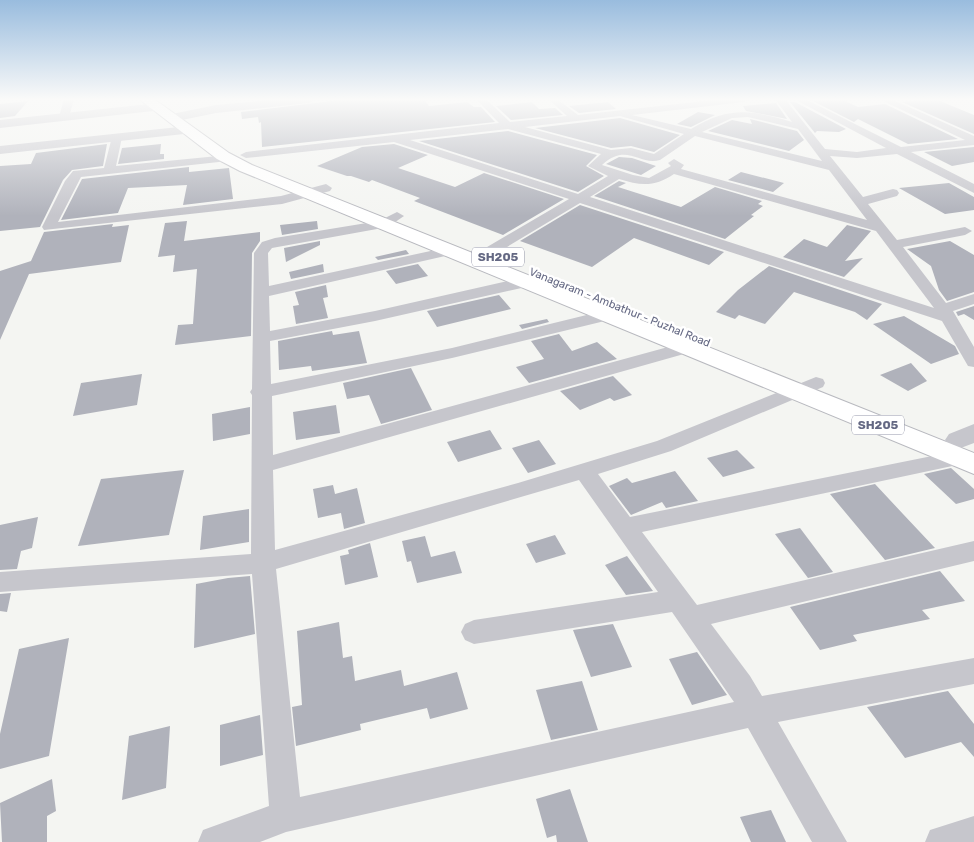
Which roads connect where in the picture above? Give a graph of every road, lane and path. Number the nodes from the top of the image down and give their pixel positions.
1 (105, 138) edge
2 (117, 138) edge
3 (211, 138) edge
4 (391, 138) edge
5 (394, 138) edge
6 (555, 138) edge
7 (686, 138) edge
8 (710, 138) edge
9 (810, 138) edge
10 (877, 138) edge
11 (974, 141) edge
12 (0, 150) edge
13 (902, 151) junction
14 (820, 152) junction
15 (612, 154) junction
16 (237, 156) junction
17 (656, 158) junction
18 (832, 167) junction
19 (109, 170) junction
20 (672, 170) junction
21 (618, 175) junction
22 (974, 188) edge
23 (317, 191) junction
24 (893, 193) dead end
25 (578, 199) junction
26 (859, 202) junction
27 (390, 220) junction
28 (879, 228) junction
29 (965, 230) dead end
30 (892, 244) junction
31 (449, 251) junction
32 (487, 253) junction
33 (526, 282) junction
34 (261, 293) junction
35 (974, 299) edge
36 (946, 314) junction
37 (607, 315) junction
38 (261, 338) junction
39 (686, 348) junction
40 (974, 362) edge
41 (798, 388) junction
42 (260, 392) junction
43 (968, 448) edge
44 (261, 466) junction
45 (584, 471) junction
46 (624, 527) junction
47 (974, 551) edge
48 (263, 563) junction
49 (0, 582) edge
50 (685, 609) junction
51 (474, 632) dead end
52 (974, 671) edge
53 (755, 712) junction
54 (286, 816) junction
55 (974, 833) edge
56 (215, 842) edge
57 (830, 842) edge
58 (942, 842) edge

1 - 12 street
2 - 19 street
3 - 16 main road, Vanagaram - Ambathur - Puzhal Road / SH205
4 - 16 street
5 - 25 street
6 - 15 street
7 - 17 street
8 - 18 street
9 - 14 street
10 - 13 street
11 - 13 street
13 - 14 street
13 - 22 street
14 - 18 street
15 - 17 street
15 - 21 street
16 - 19 street
16 - 23 main road, Vanagaram - Ambathur - Puzhal Road / SH205
17 - 20 street
18 - 26 street
19 - 23 street
20 - 21 street
20 - 28 street
21 - 25 street
23 - 27 main road, Vanagaram - Ambathur - Puzhal Road / SH205
24 - 26 street
25 - 32 street
25 - 36 street
26 - 28 street
27 - 31 main road
27 - 32 main road, Vanagaram - Ambathur - Puzhal Road / SH205
27 - 34 street
28 - 30 street
29 - 30 street
30 - 36 street
31 - 33 main road
31 - 34 street
32 - 41 main road, Vanagaram - Ambathur - Puzhal Road / SH205
33 - 37 main road
33 - 38 street
34 - 38 street
35 - 36 street
36 - 40 street
37 - 39 main road
37 - 42 street
38 - 42 street
39 - 41 main road
39 - 44 street
41 - 43 main road, Vanagaram - Ambathur - Puzhal Road / SH205
41 - 45 street
42 - 44 street
43 - 46 street
44 - 48 street
45 - 46 street
45 - 48 street
46 - 50 street
47 - 50 street
48 - 49 street
48 - 54 street
50 - 51 street
50 - 53 street
52 - 53 street
53 - 54 street
53 - 57 street
54 - 56 street
55 - 58 street

